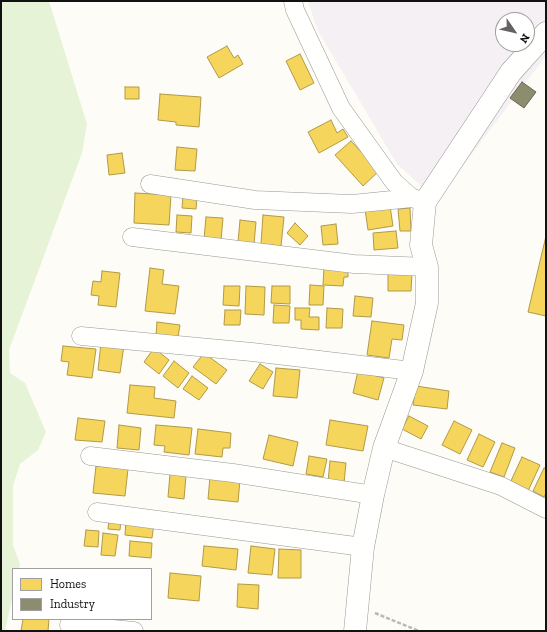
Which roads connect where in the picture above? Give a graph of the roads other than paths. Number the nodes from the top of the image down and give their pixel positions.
1 (293, 1) edge
2 (546, 33) edge
3 (150, 184) dead end
4 (419, 200) junction
5 (132, 237) dead end
6 (428, 267) junction
7 (81, 336) dead end
8 (412, 371) junction
9 (384, 448) junction
10 (90, 456) dead end
11 (373, 495) junction
12 (546, 509) edge
13 (97, 512) dead end
14 (363, 547) junction
15 (69, 625) dead end
16 (134, 631) edge
17 (355, 631) edge

1 - 4 street
2 - 4 street
3 - 4 street
4 - 6 street
5 - 6 street
6 - 8 street
7 - 8 street
8 - 9 street
9 - 11 street
9 - 12 street
10 - 11 street
11 - 14 street
13 - 14 street
14 - 17 street
15 - 16 street

